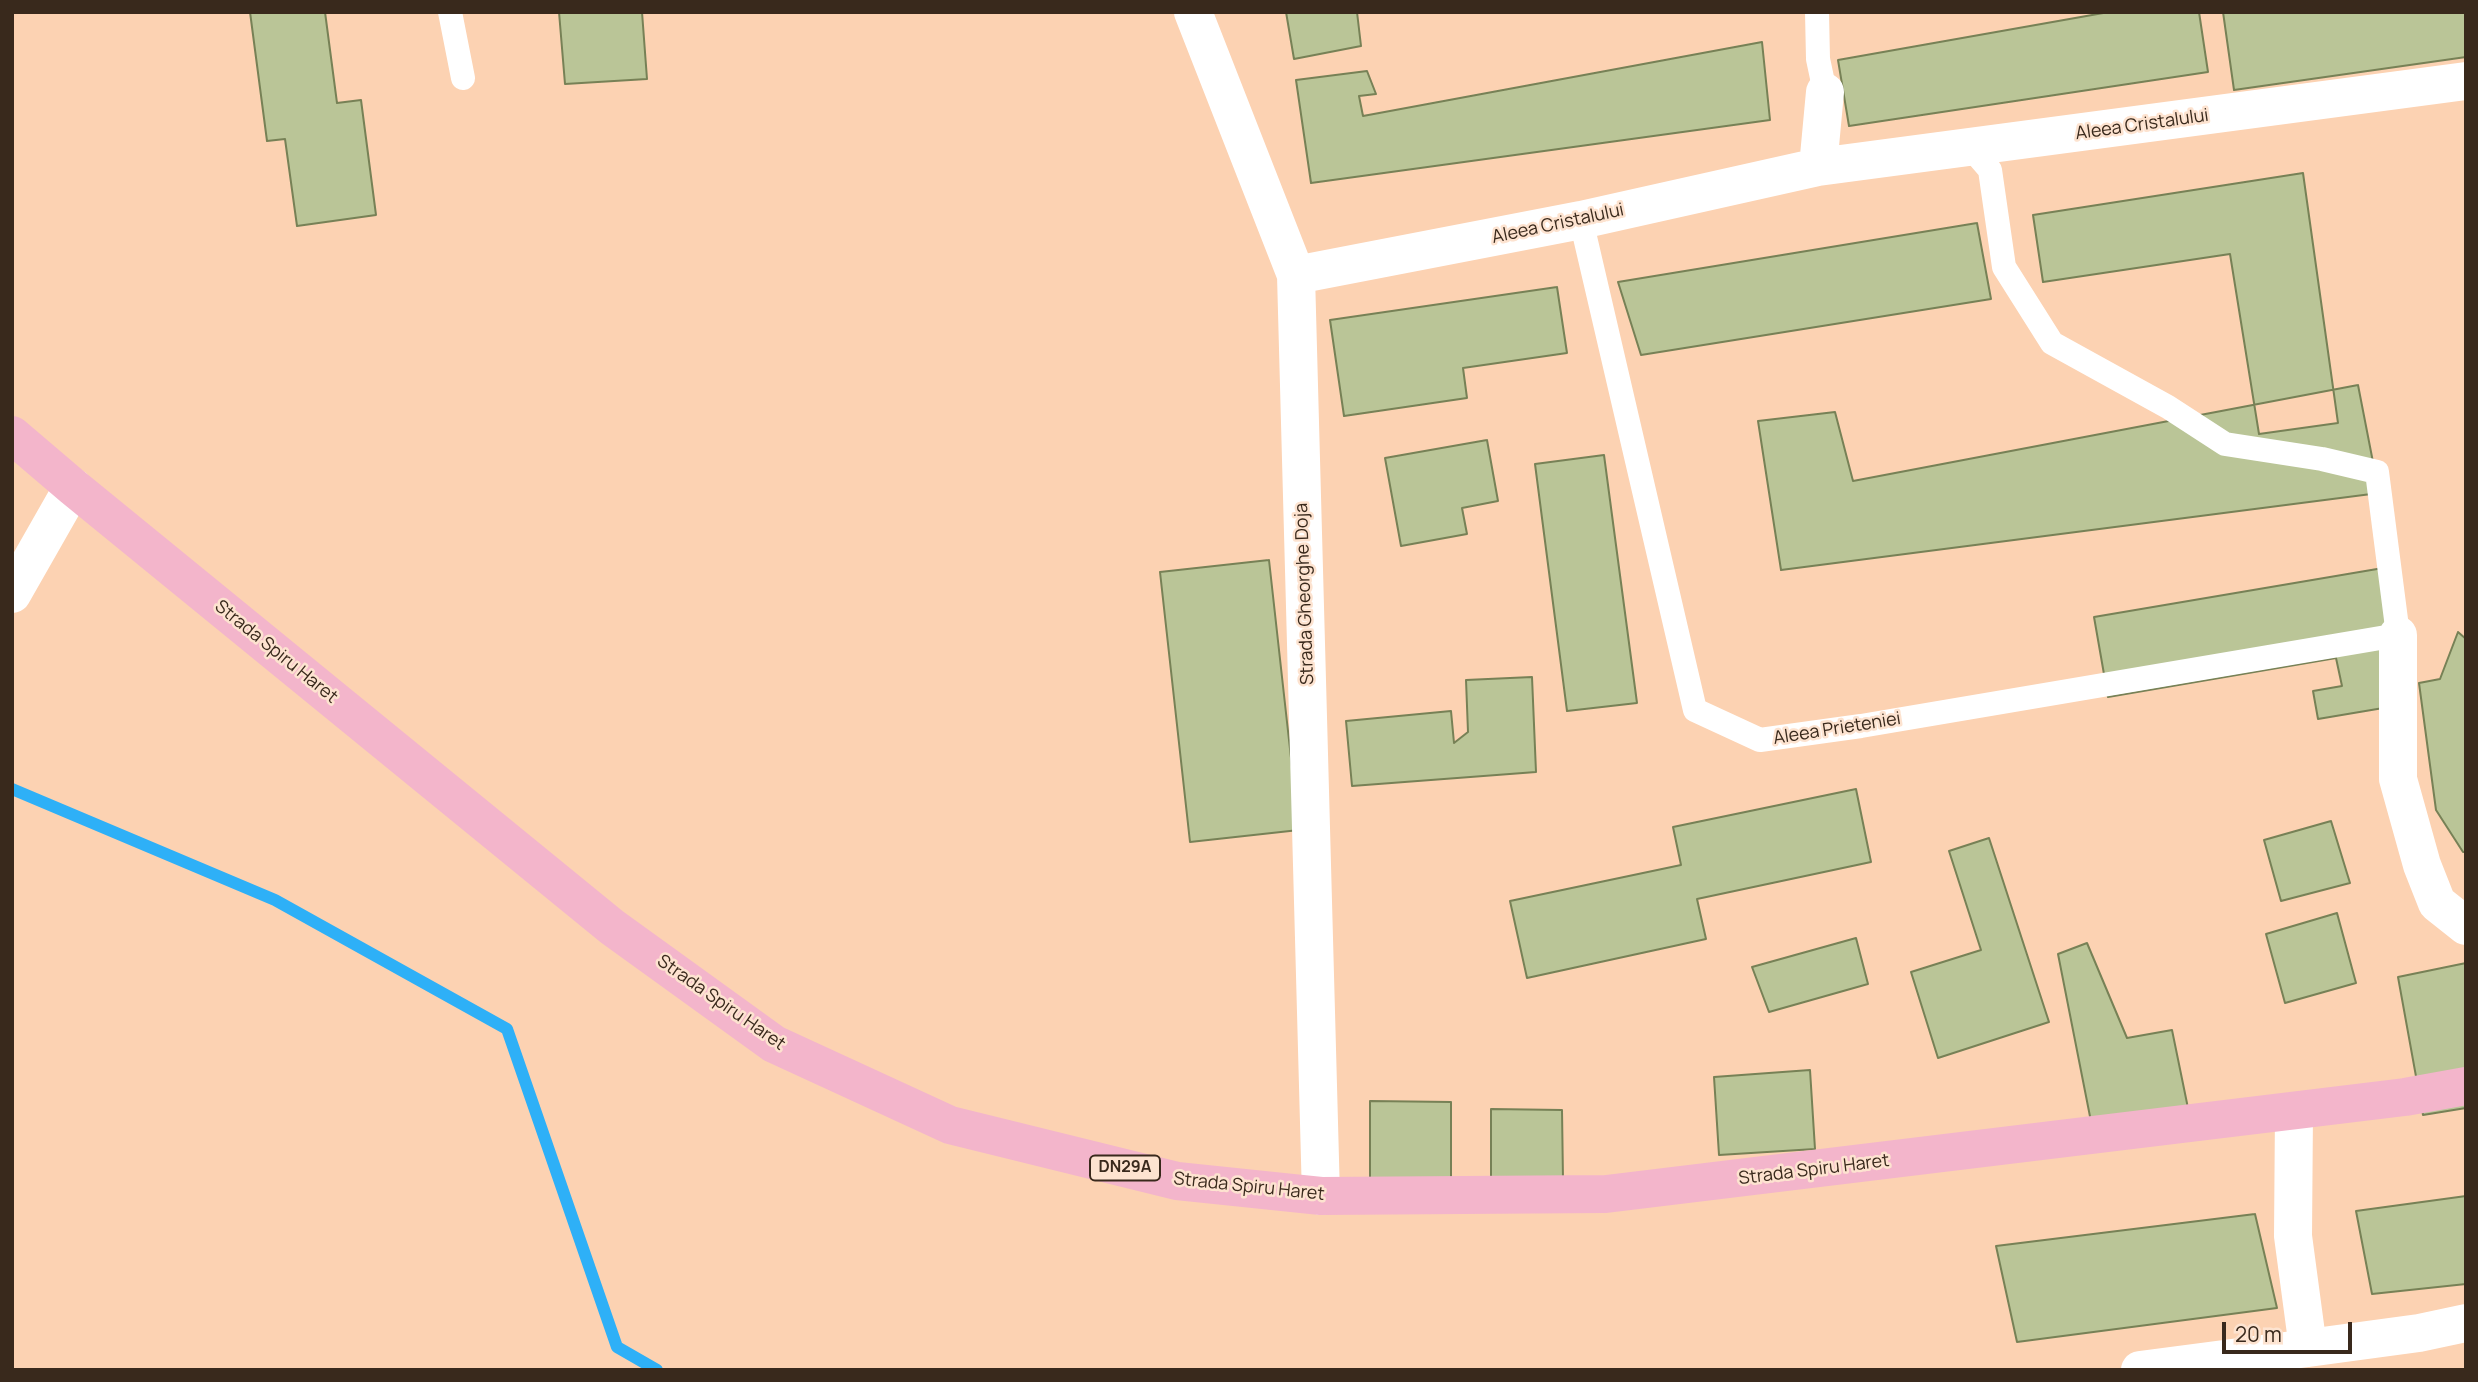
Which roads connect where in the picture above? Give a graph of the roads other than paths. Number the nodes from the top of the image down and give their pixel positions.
1 (450, 12) edge
2 (1193, 12) edge
3 (1817, 12) edge
4 (463, 78) dead end
5 (2466, 81) edge
6 (1825, 92) joint
7 (1971, 148) junction
8 (1818, 167) junction
9 (1581, 220) junction
10 (1296, 275) junction
11 (12, 435) edge
12 (72, 487) junction
13 (12, 594) edge
14 (2398, 635) junction
15 (2466, 926) edge
16 (2466, 1086) edge
17 (2294, 1111) junction
18 (1321, 1196) junction
19 (2466, 1324) edge
20 (2308, 1348) junction
21 (2140, 1370) edge

1 - 4 lane
2 - 10 street, Strada Gheorghe Doja
3 - 6 lane
5 - 7 street, Aleea Cristalului
6 - 8 street
7 - 8 street, Aleea Cristalului
7 - 14 lane
8 - 9 street, Aleea Cristalului
9 - 10 street, Aleea Cristalului
9 - 14 lane, Aleea Prieteniei
10 - 18 street, Strada Gheorghe Doja
11 - 12 main road, Strada Spiru Haret / DN29A
12 - 13 street
12 - 18 main road, Strada Spiru Haret / DN29A
14 - 15 street
16 - 17 main road, Strada Spiru Haret / DN29A
17 - 18 main road, Strada Spiru Haret / DN29A
17 - 20 street
19 - 20 street
20 - 21 street

